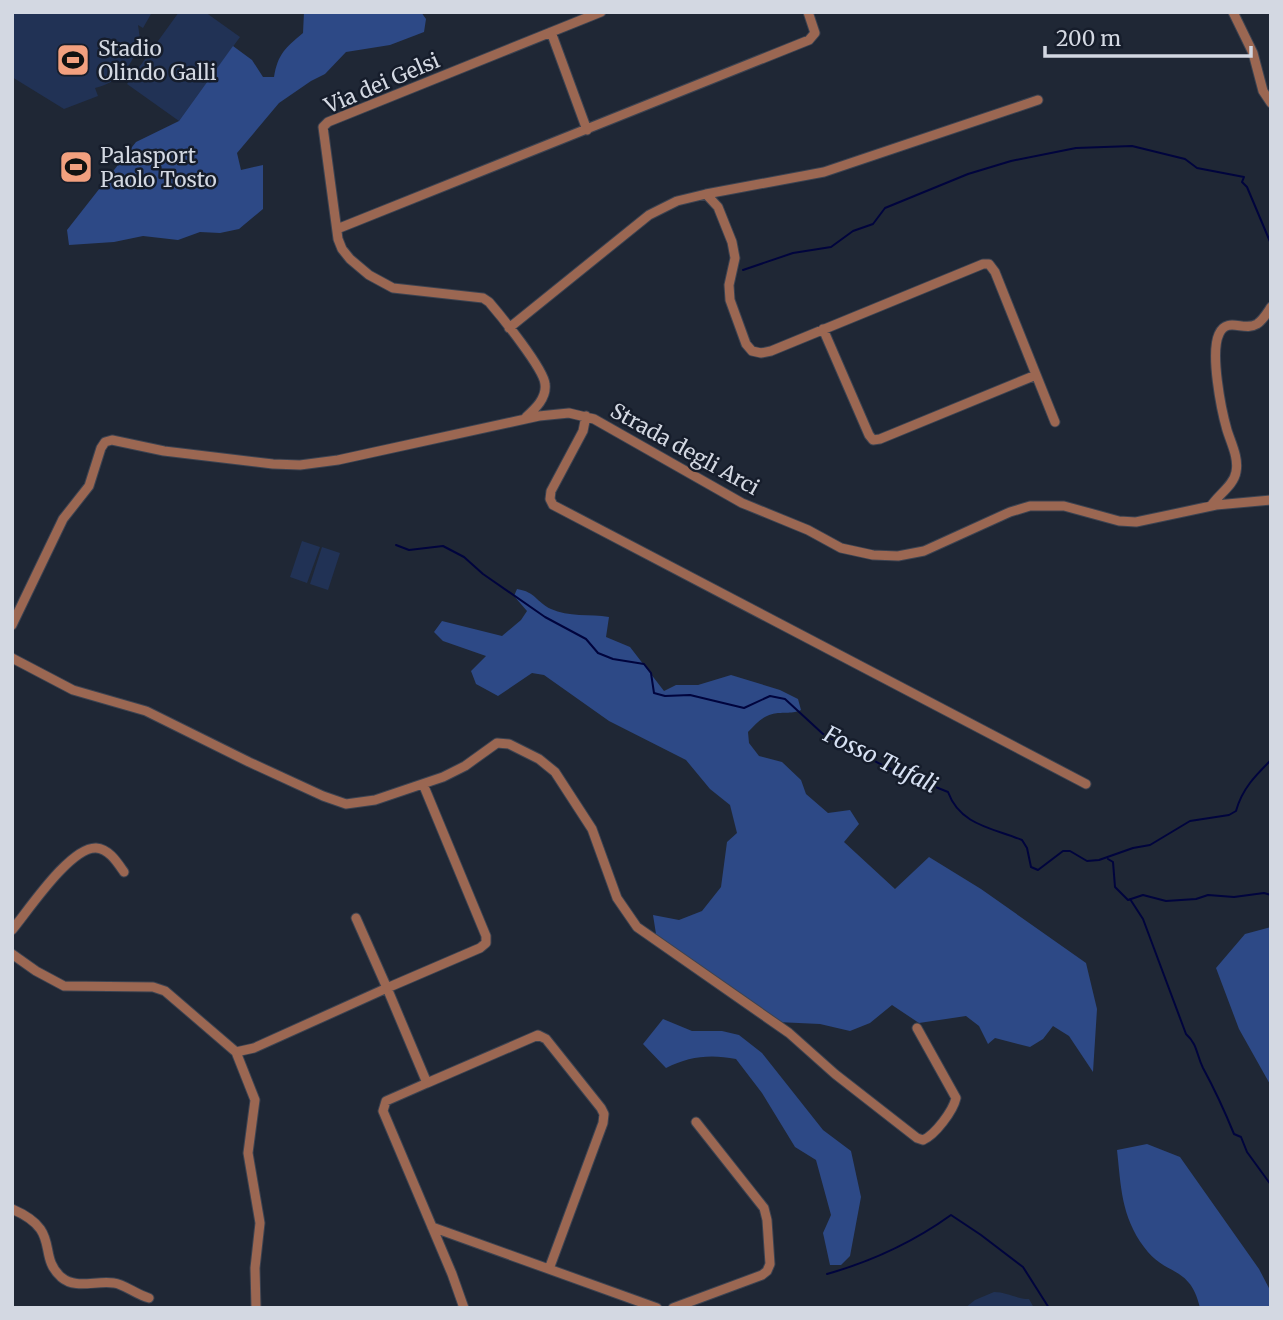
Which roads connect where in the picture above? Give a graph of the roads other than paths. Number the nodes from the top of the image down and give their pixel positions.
1 (601, 12) edge
2 (808, 12) edge
3 (1233, 12) edge
4 (551, 32) junction
5 (1038, 100) dead end
6 (1271, 103) edge
7 (587, 130) junction
8 (706, 194) junction
9 (337, 229) junction
10 (1271, 307) edge
11 (509, 328) junction
12 (823, 329) junction
13 (1036, 375) junction
14 (586, 416) junction
15 (525, 418) junction
16 (1055, 422) dead end
17 (1271, 499) edge
18 (1211, 506) junction
19 (12, 625) edge
20 (12, 658) edge
21 (423, 784) junction
22 (1086, 784) dead end
23 (124, 872) dead end
24 (356, 918) dead end
25 (12, 930) edge
26 (12, 954) edge
27 (387, 988) junction
28 (917, 1028) dead end
29 (236, 1052) junction
30 (427, 1083) junction
31 (696, 1122) dead end
32 (12, 1209) edge
33 (432, 1227) junction
34 (549, 1269) junction
35 (149, 1298) dead end
36 (256, 1308) edge
37 (464, 1308) edge
38 (657, 1308) edge
39 (673, 1308) edge

1 - 4 street, Via dei Gelsi
2 - 7 street
3 - 6 street
4 - 7 street
4 - 9 street, Via dei Gelsi
5 - 8 street
7 - 9 street
8 - 11 street
8 - 12 street
9 - 11 street, Via dei Gelsi
10 - 18 street
11 - 15 street, Via dei Gelsi
12 - 13 street
12 - 13 street
13 - 16 street
14 - 15 street, Strada degli Arci
14 - 18 street, Strada degli Arci
14 - 22 street
15 - 19 street, Strada degli Arci
17 - 18 street, Strada degli Arci
20 - 21 street
21 - 27 street
21 - 28 street
23 - 25 street
24 - 27 street
26 - 29 street
27 - 29 street
27 - 30 street
29 - 36 street
30 - 33 street
30 - 34 street
31 - 39 street
32 - 35 street
33 - 34 street
33 - 37 street
34 - 38 street

